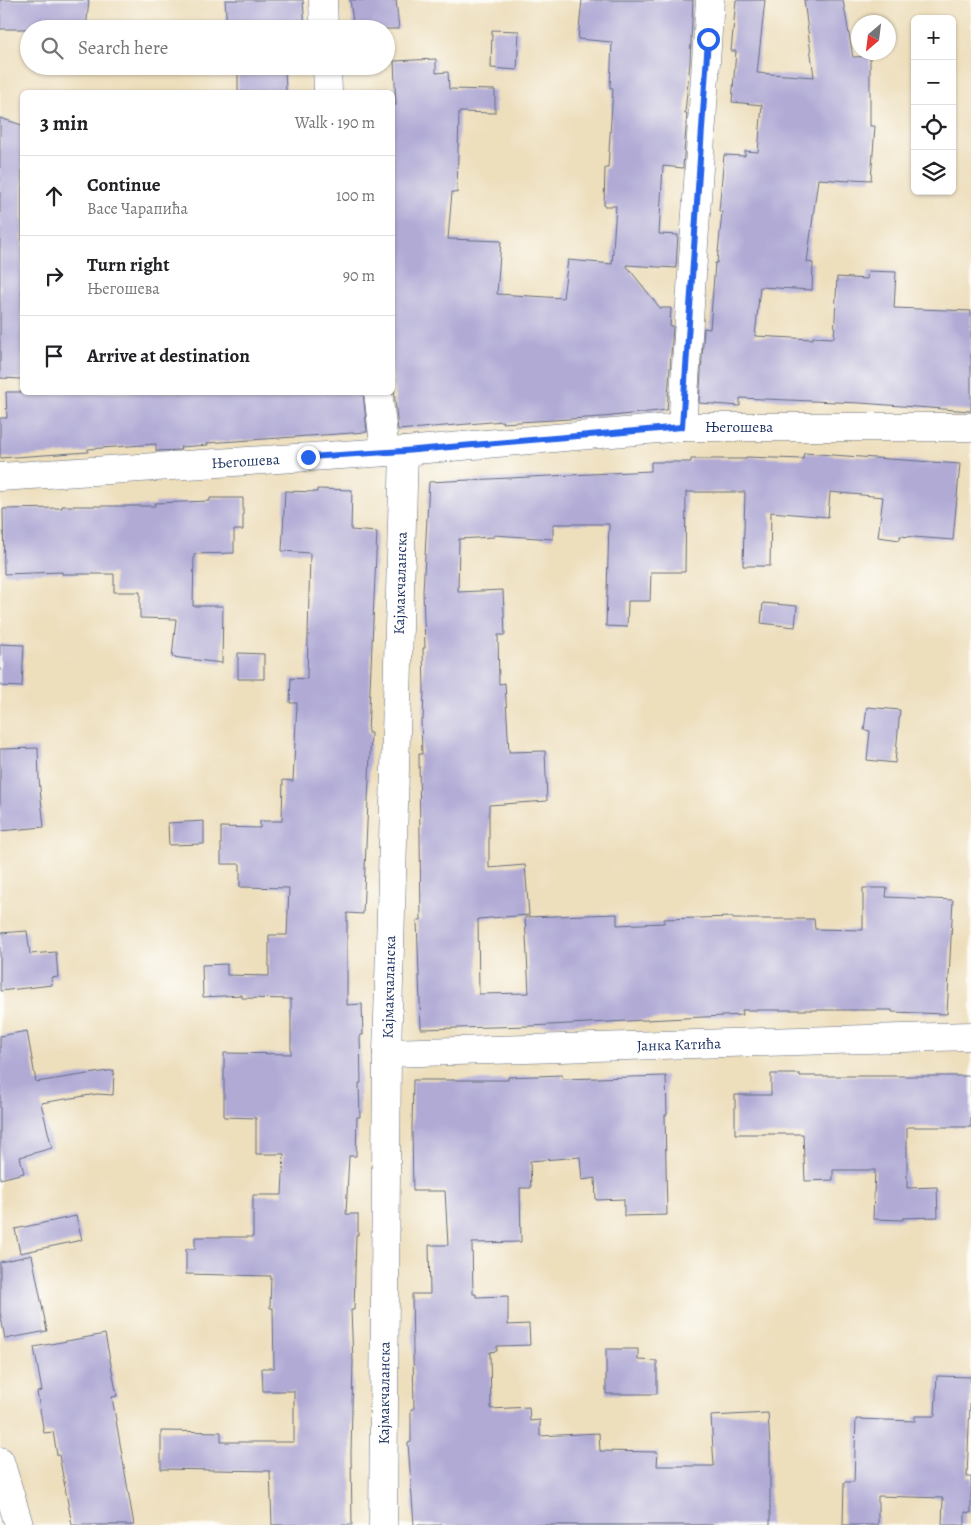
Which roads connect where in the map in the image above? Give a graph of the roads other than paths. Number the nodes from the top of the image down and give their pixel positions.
1 (323, 0) edge
2 (710, 0) edge
3 (324, 20) edge
4 (327, 75) edge
5 (328, 90) edge
6 (379, 395) edge
7 (682, 427) junction
8 (971, 427) edge
9 (394, 452) junction
10 (0, 477) edge
11 (971, 1036) edge
12 (387, 1053) junction
13 (0, 1460) edge
14 (19, 1525) edge
15 (383, 1525) edge

1 - 3 street
2 - 7 street
4 - 5 street
6 - 9 street, Кајмакчаланска
7 - 8 street, Његошева
7 - 9 street, Његошева
9 - 10 street, Његошева
9 - 12 street, Кајмакчаланска
11 - 12 street, Јанка Катића
12 - 15 street, Кајмакчаланска
13 - 14 street

